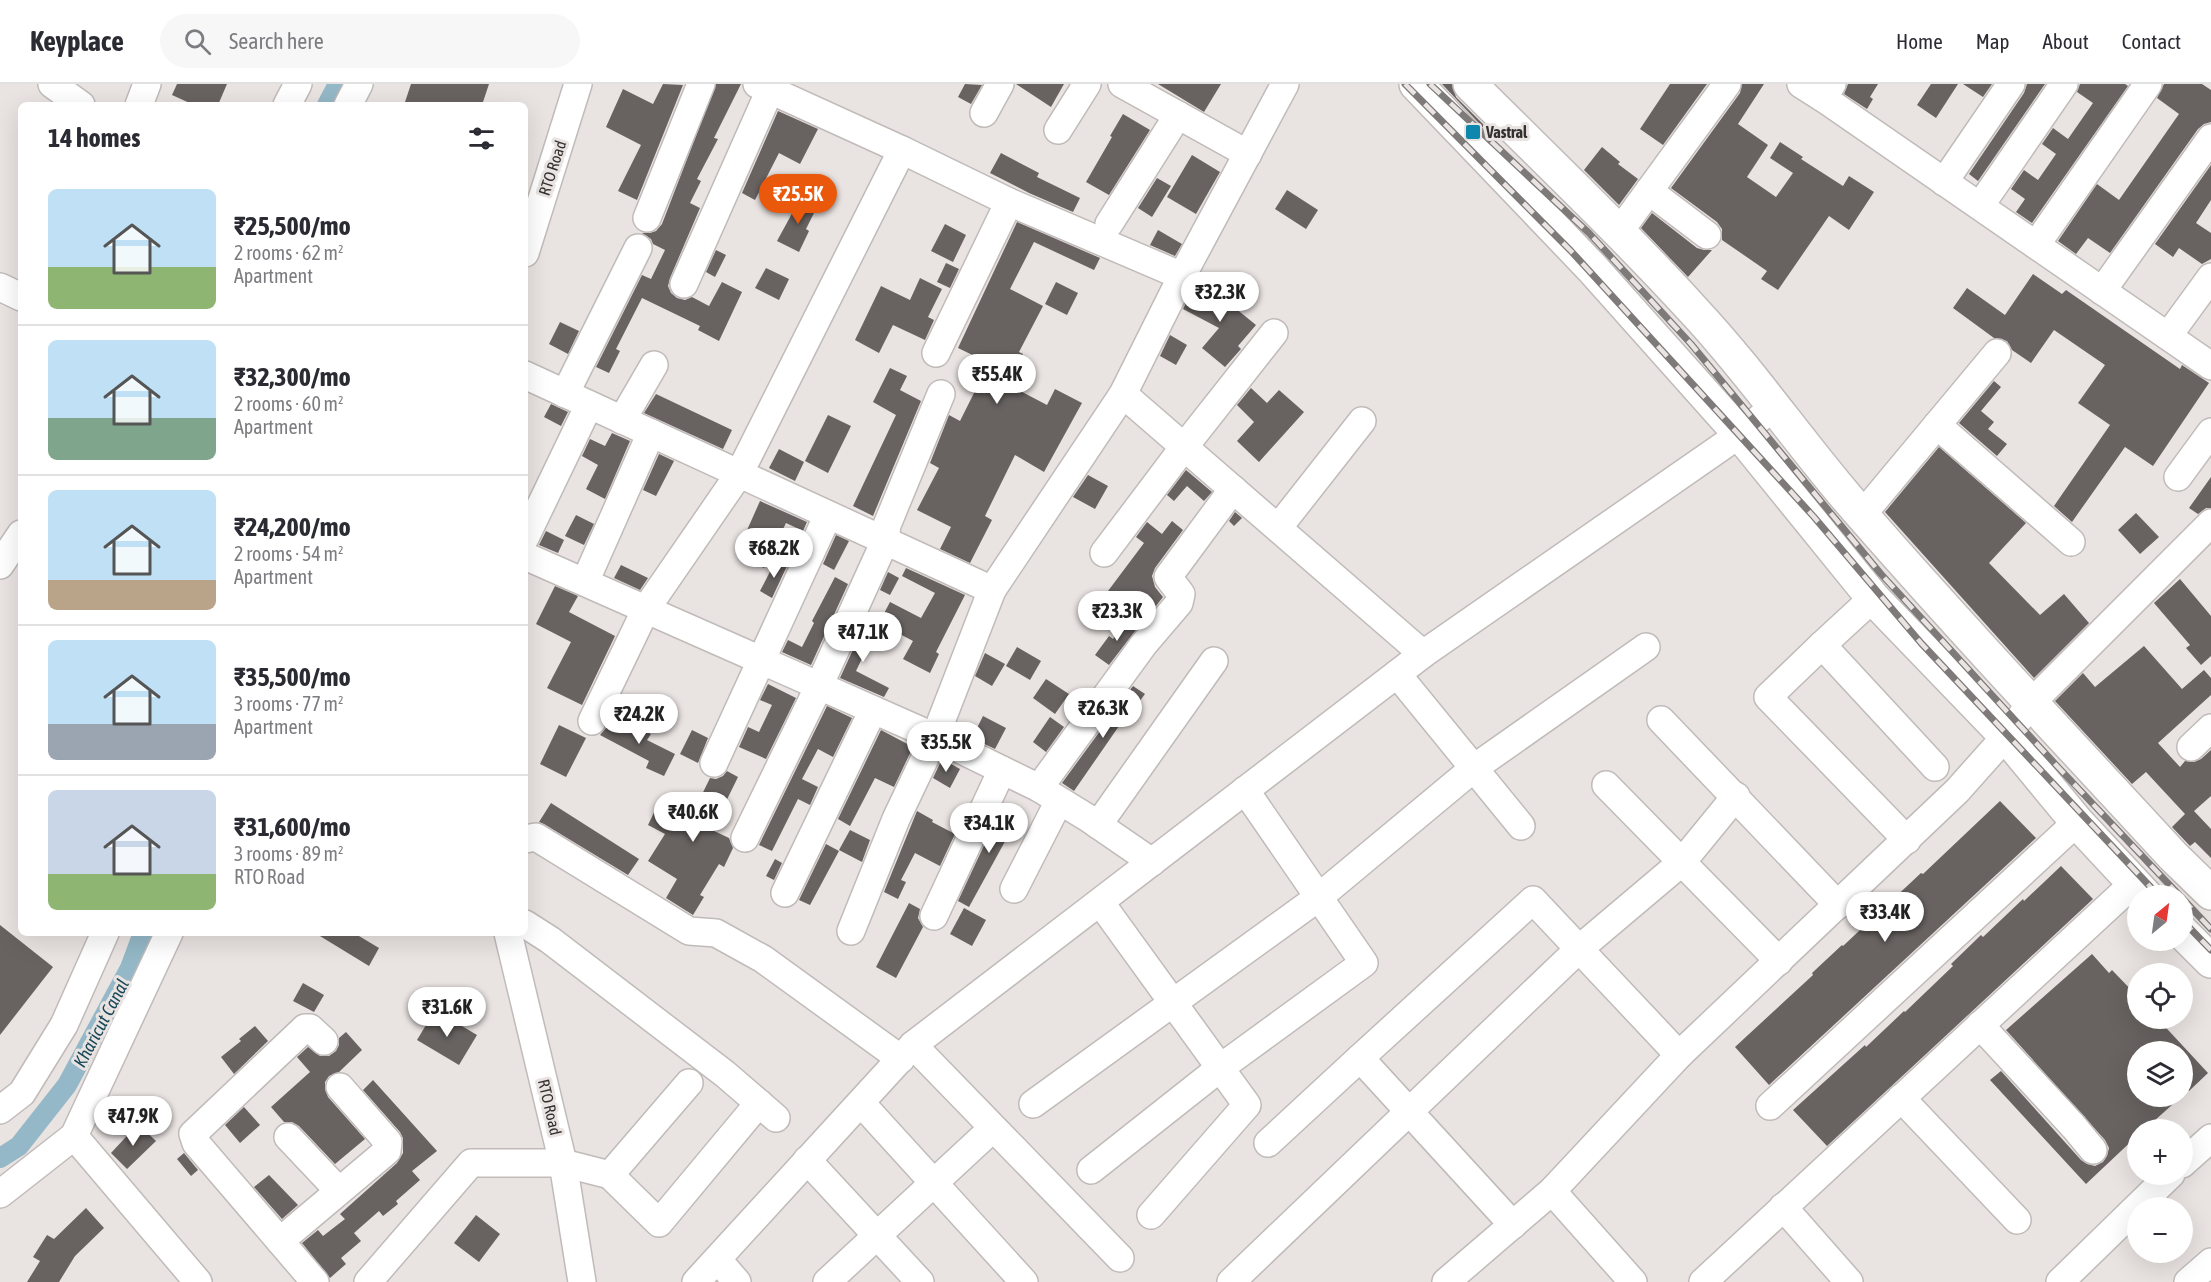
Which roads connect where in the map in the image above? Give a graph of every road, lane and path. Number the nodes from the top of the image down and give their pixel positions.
1 (52, 84) edge
2 (147, 84) edge
3 (298, 84) edge
4 (359, 84) edge
5 (579, 84) edge
6 (701, 84) edge
7 (1000, 84) edge
8 (1087, 84) edge
9 (1122, 84) edge
10 (1285, 84) edge
11 (1416, 84) edge
12 (1470, 84) edge
13 (1727, 84) edge
14 (2011, 84) edge
15 (2064, 84) edge
16 (2148, 84) edge
17 (764, 87) edge
18 (1819, 89) edge
19 (77, 102) edge
20 (140, 102) edge
21 (289, 102) edge
22 (350, 102) edge
23 (984, 113) dead end
24 (1178, 115) junction
25 (1058, 130) dead end
26 (2211, 138) edge
27 (902, 150) junction
28 (1248, 154) junction
29 (1944, 182) junction
30 (1648, 191) junction
31 (1008, 202) junction
32 (1980, 206) junction
33 (647, 218) dead end
34 (1109, 224) dead end
35 (1619, 232) junction
36 (1707, 235) dead end
37 (528, 244) edge
38 (2036, 245) junction
39 (638, 248) dead end
40 (1182, 276) junction
41 (2211, 277) edge
42 (684, 284) dead end
43 (0, 286) edge
44 (2103, 291) junction
45 (18, 295) edge
46 (1274, 333) dead end
47 (2168, 336) junction
48 (936, 353) dead end
49 (1997, 353) dead end
50 (654, 365) dead end
51 (2211, 366) edge
52 (528, 376) edge
53 (941, 394) dead end
54 (1123, 394) junction
55 (577, 400) junction
56 (1775, 406) junction
57 (622, 420) junction
58 (1362, 421) dead end
59 (1937, 425) junction
60 (2211, 432) edge
61 (651, 433) junction
62 (1740, 434) junction
63 (1184, 447) junction
64 (739, 474) junction
65 (2178, 477) dead end
66 (1233, 489) junction
67 (828, 515) junction
68 (1862, 515) junction
69 (2211, 523) edge
70 (1278, 528) junction
71 (528, 530) edge
72 (18, 538) edge
73 (885, 541) junction
74 (2071, 542) dead end
75 (1104, 553) dead end
76 (528, 557) edge
77 (0, 565) edge
78 (585, 582) junction
79 (992, 590) junction
80 (1873, 598) junction
81 (646, 609) junction
82 (1822, 645) junction
83 (1646, 647) dead end
84 (1423, 654) junction
85 (761, 660) junction
86 (1214, 661) dead end
87 (1397, 674) junction
88 (819, 686) junction
89 (2032, 702) junction
90 (873, 710) junction
91 (1661, 720) dead end
92 (592, 722) dead end
93 (2211, 728) edge
94 (2006, 736) junction
95 (935, 737) junction
96 (2191, 747) dead end
97 (714, 763) dead end
98 (1935, 767) dead end
99 (1474, 768) junction
100 (1002, 770) junction
101 (1606, 785) dead end
102 (1245, 790) junction
103 (1049, 795) junction
104 (1736, 796) junction
105 (2077, 822) junction
106 (1098, 825) junction
107 (1521, 826) dead end
108 (528, 838) edge
109 (745, 838) dead end
110 (1907, 840) junction
111 (1152, 862) junction
112 (1682, 862) junction
113 (2136, 885) edge
114 (1014, 889) dead end
115 (785, 893) dead end
116 (2211, 893) edge
117 (1319, 897) junction
118 (2127, 900) edge
119 (1100, 902) junction
120 (1838, 905) junction
121 (934, 916) dead end
122 (528, 926) edge
123 (851, 931) dead end
124 (104, 936) edge
125 (168, 936) edge
126 (509, 936) edge
127 (2193, 943) edge
128 (1579, 949) junction
129 (1779, 961) junction
130 (2211, 961) edge
131 (1172, 1002) junction
132 (1980, 1025) junction
133 (324, 1041) dead end
134 (907, 1052) junction
135 (1679, 1055) junction
136 (1360, 1059) junction
137 (1220, 1068) junction
138 (689, 1083) dead end
139 (339, 1087) dead end
140 (1900, 1098) junction
141 (861, 1103) junction
142 (1033, 1104) dead end
143 (1770, 1106) dead end
144 (0, 1110) edge
145 (1409, 1112) junction
146 (993, 1128) junction
147 (74, 1136) junction
148 (288, 1137) dead end
149 (2211, 1137) edge
150 (1269, 1143) dead end
151 (2093, 1150) dead end
152 (2193, 1154) edge
153 (807, 1160) junction
154 (563, 1163) junction
155 (1091, 1170) dead end
156 (610, 1175) junction
157 (933, 1183) junction
158 (2160, 1185) edge
159 (339, 1191) junction
160 (1552, 1191) junction
161 (0, 1194) edge
162 (1783, 1207) junction
163 (1151, 1215) dead end
164 (2017, 1220) dead end
165 (1513, 1225) junction
166 (878, 1235) junction
167 (280, 1241) junction
168 (1120, 1258) dead end
169 (718, 1260) junction
170 (2211, 1262) edge
171 (198, 1282) edge
172 (315, 1282) edge
173 (368, 1282) edge
174 (582, 1282) edge
175 (696, 1282) edge
176 (737, 1282) edge
177 (827, 1282) edge
178 (920, 1282) edge
179 (1024, 1282) edge
180 (1231, 1282) edge
181 (1446, 1282) edge
182 (1633, 1282) edge
183 (1703, 1282) edge
184 (1849, 1282) edge
185 (2060, 1282) edge
186 (2188, 1282) edge

1 - 19 street
2 - 20 street
3 - 21 street
4 - 22 street
5 - 37 street, RTO Road
6 - 33 street
7 - 23 street
8 - 25 street
9 - 24 street
10 - 28 street
11 - 62 main road
12 - 35 main road
13 - 30 street
14 - 29 street
15 - 32 street
16 - 38 street
17 - 27 street
17 - 42 street
18 - 29 street
24 - 28 street
24 - 34 street
26 - 44 street
27 - 31 street
27 - 64 street
28 - 40 street
29 - 32 street
30 - 35 street
30 - 36 street
31 - 40 street
31 - 48 street
32 - 38 street
35 - 56 main road
38 - 44 street
39 - 55 street
40 - 54 street
41 - 47 street
43 - 45 street
44 - 47 street
46 - 63 street
47 - 51 street
49 - 59 street
50 - 57 street
52 - 55 street
53 - 73 street
54 - 63 street
54 - 79 street
55 - 57 street
55 - 71 street
56 - 62 street
56 - 68 main road
57 - 61 street
58 - 70 street
59 - 68 street
59 - 74 street
60 - 65 street
61 - 64 street
61 - 78 street
62 - 80 main road
62 - 84 street
63 - 66 street
63 - 75 street
64 - 67 street
64 - 81 street
66 - 70 street
66 - 103 street
67 - 73 street
67 - 85 street
68 - 89 main road
69 - 89 street
70 - 84 street
72 - 77 street
73 - 79 street
73 - 88 street
76 - 78 street
78 - 81 street
79 - 95 street
80 - 82 street
80 - 94 main road
81 - 85 street
81 - 92 street
82 - 98 street
82 - 110 street
83 - 99 street
84 - 87 street
85 - 88 street
85 - 97 street
86 - 106 street
87 - 99 street
87 - 102 street
88 - 90 street
88 - 109 street
89 - 94 street
89 - 116 main road
90 - 95 street
90 - 115 street
91 - 104 street
93 - 96 street
94 - 105 main road
94 - 110 street
95 - 100 street
95 - 123 street
99 - 107 street
99 - 117 street
100 - 103 street
100 - 121 street
101 - 112 street
102 - 111 street
102 - 117 street
103 - 106 street
103 - 114 street
104 - 112 street
104 - 120 street
105 - 113 main road
105 - 143 street
106 - 111 street
108 - 134 street
110 - 120 street
111 - 119 street
112 - 128 street
112 - 129 street
117 - 131 street
117 - 137 street
118 - 132 street
119 - 131 street
119 - 134 street
120 - 129 street
122 - 156 street
124 - 144 street
125 - 147 street
126 - 154 street, RTO Road
127 - 130 main road
128 - 135 street
128 - 136 street
128 - 145 street
129 - 135 street
131 - 137 street
131 - 142 street
132 - 140 street
132 - 151 street
133 - 167 street
134 - 141 street
134 - 146 street
135 - 160 street
136 - 145 street
136 - 150 street
137 - 155 street
137 - 163 street
138 - 156 street
139 - 159 street
140 - 162 street
140 - 164 street
141 - 153 street
141 - 157 street
145 - 165 street
145 - 180 street
146 - 157 street
146 - 168 street
147 - 161 street
147 - 171 street
148 - 159 street
149 - 152 street
153 - 166 street
153 - 169 street
154 - 156 street
154 - 173 street
154 - 174 street, RTO Road
157 - 166 street
157 - 179 street
158 - 185 street
159 - 167 street
160 - 165 street
160 - 182 street
162 - 183 street
162 - 184 street
165 - 181 street
166 - 177 street
166 - 178 street
167 - 172 street
169 - 175 street
169 - 176 street
170 - 186 street

